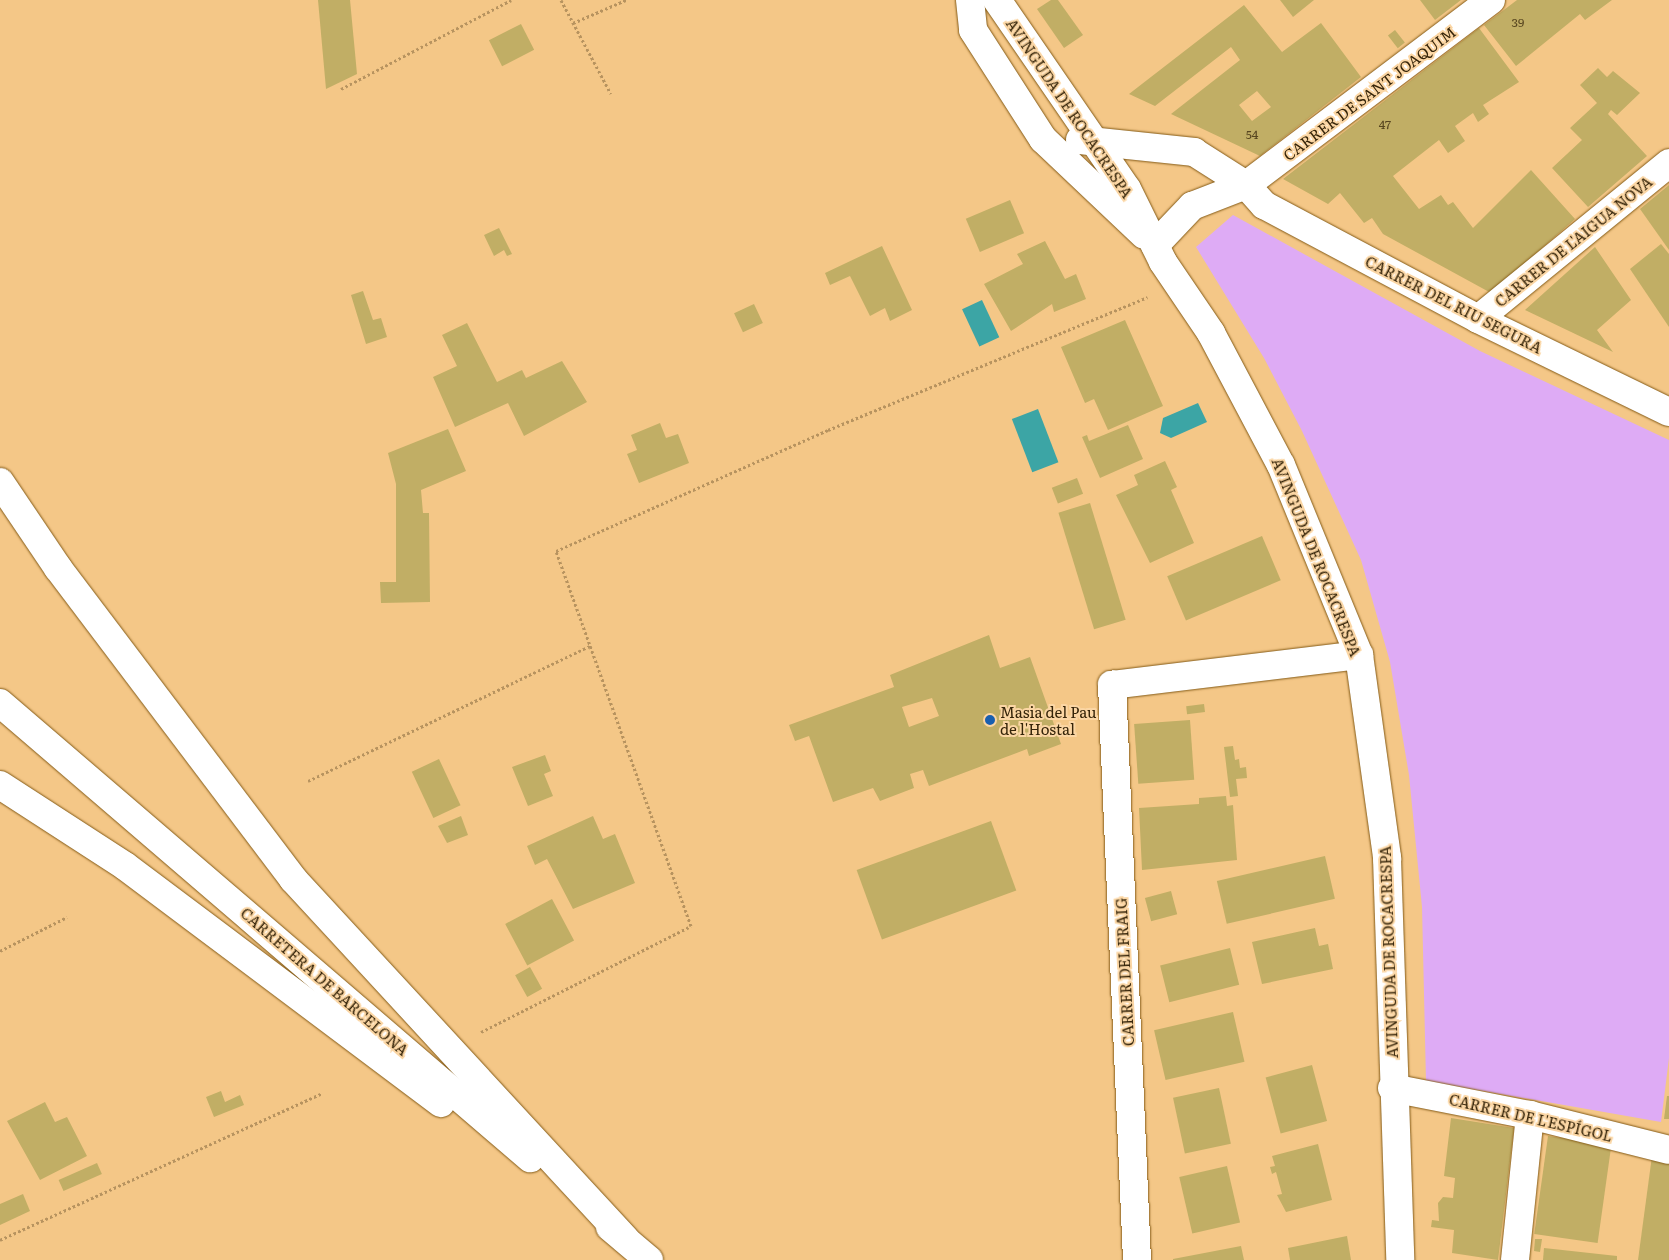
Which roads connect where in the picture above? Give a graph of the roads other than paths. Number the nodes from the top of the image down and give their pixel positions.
1 (970, 0) edge
2 (998, 0) edge
3 (1491, 0) edge
4 (973, 30) junction
5 (1043, 139) junction
6 (1092, 140) junction
7 (1669, 163) edge
8 (1246, 185) junction
9 (1155, 244) junction
10 (1478, 319) junction
11 (1669, 412) edge
12 (0, 482) edge
13 (1359, 655) junction
14 (0, 703) edge
15 (0, 785) edge
16 (1392, 1088) junction
17 (1530, 1115) junction
18 (1669, 1150) edge
19 (625, 1239) junction
20 (649, 1260) edge
21 (1137, 1260) edge
22 (1400, 1260) edge
23 (1515, 1260) edge

1 - 4 main road, AVINGUDA DE ROCACRESPA
2 - 4 main road
2 - 6 main road, AVINGUDA DE ROCACRESPA
3 - 8 main road, CARRER DE SANT JOAQUIM
4 - 5 main road, AVINGUDA DE ROCACRESPA
5 - 6 main road, CARRER DEL RIU SEGURA
5 - 9 main road, AVINGUDA DE ROCACRESPA
6 - 8 main road, CARRER DEL RIU SEGURA
6 - 9 main road, AVINGUDA DE ROCACRESPA
7 - 10 main road, CARRER DE L'AIGUA NOVA
8 - 9 main road, CARRER DE SANT JOAQUIM
8 - 10 main road, CARRER DEL RIU SEGURA
9 - 13 main road, AVINGUDA DE ROCACRESPA
10 - 11 main road, CARRER DEL RIU SEGURA
12 - 19 main road
13 - 16 main road, AVINGUDA DE ROCACRESPA
13 - 21 main road, CARRER DEL FRAIG
14 - 19 main road, CARRETERA DE BARCELONA
15 - 19 main road
16 - 17 main road, CARRER DE L'ESPÍGOL
16 - 22 main road, AVINGUDA DE ROCACRESPA
17 - 18 main road, CARRER DE L'ESPÍGOL
17 - 23 main road
19 - 20 main road, CARRETERA DE BARCELONA

